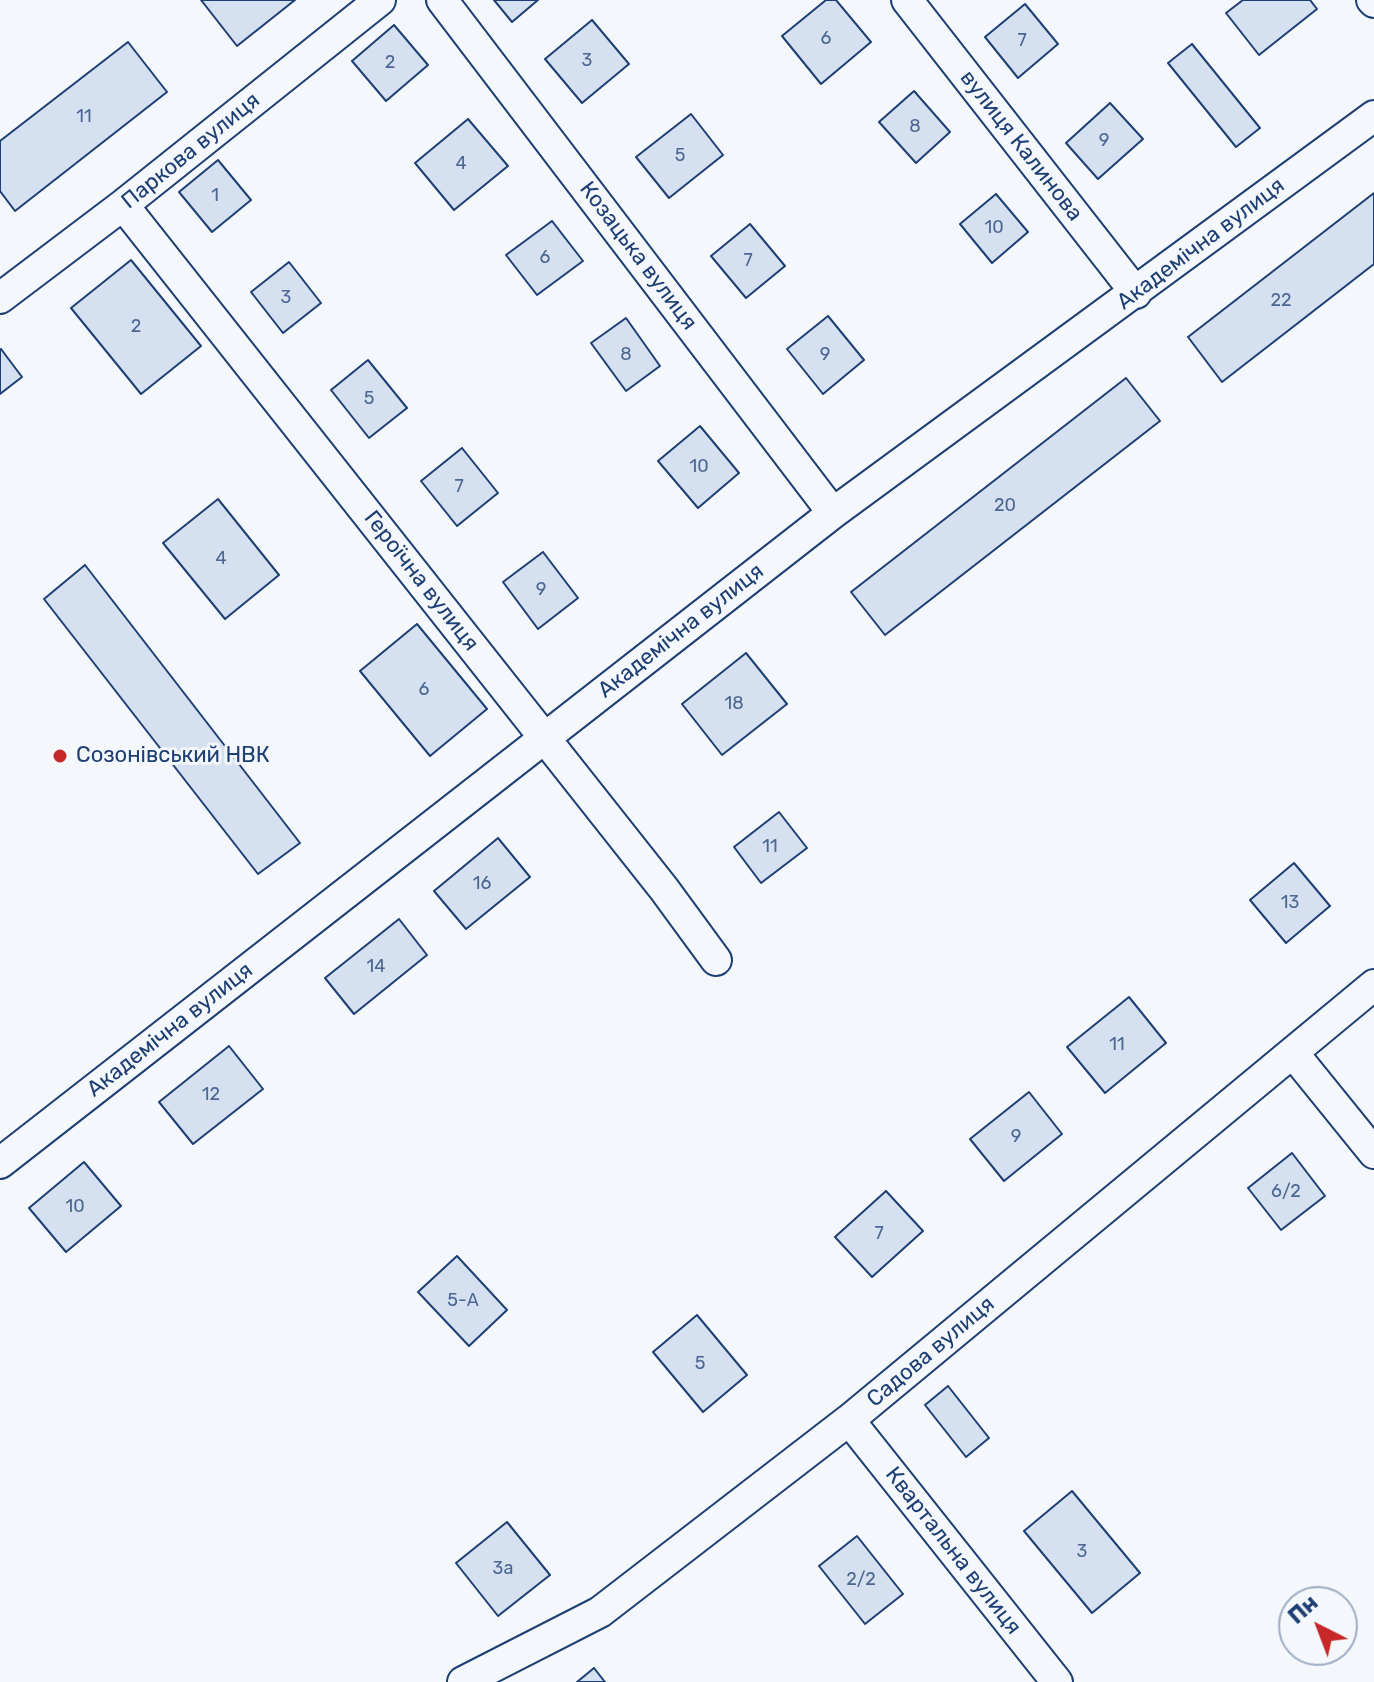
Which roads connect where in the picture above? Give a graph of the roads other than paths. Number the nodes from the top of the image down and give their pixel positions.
1 (380, 0) edge
2 (442, 0) edge
3 (907, 0) edge
4 (1374, 116) edge
5 (123, 205) junction
6 (1136, 293) junction
7 (0, 298) edge
8 (833, 513) junction
9 (543, 739) junction
10 (716, 960) dead end
11 (1374, 985) edge
12 (1293, 1053) junction
13 (1374, 1153) edge
14 (0, 1163) edge
15 (849, 1420) junction
16 (463, 1682) edge
17 (1057, 1682) edge

1 - 5 street, Паркова вулиця
2 - 8 street, Козацька вулиця
3 - 6 street, вулиця Калинова
4 - 6 street, Академічна вулиця
5 - 7 street, Паркова вулиця
5 - 9 street, Героїчна вулиця
6 - 8 street, Академічна вулиця
8 - 9 street, Академічна вулиця
9 - 10 street, Героїчна вулиця
9 - 14 street, Академічна вулиця
11 - 12 street, Садова вулиця
12 - 13 street
12 - 15 street, Садова вулиця
15 - 16 street, Садова вулиця
15 - 17 street, Квартальна вулиця

